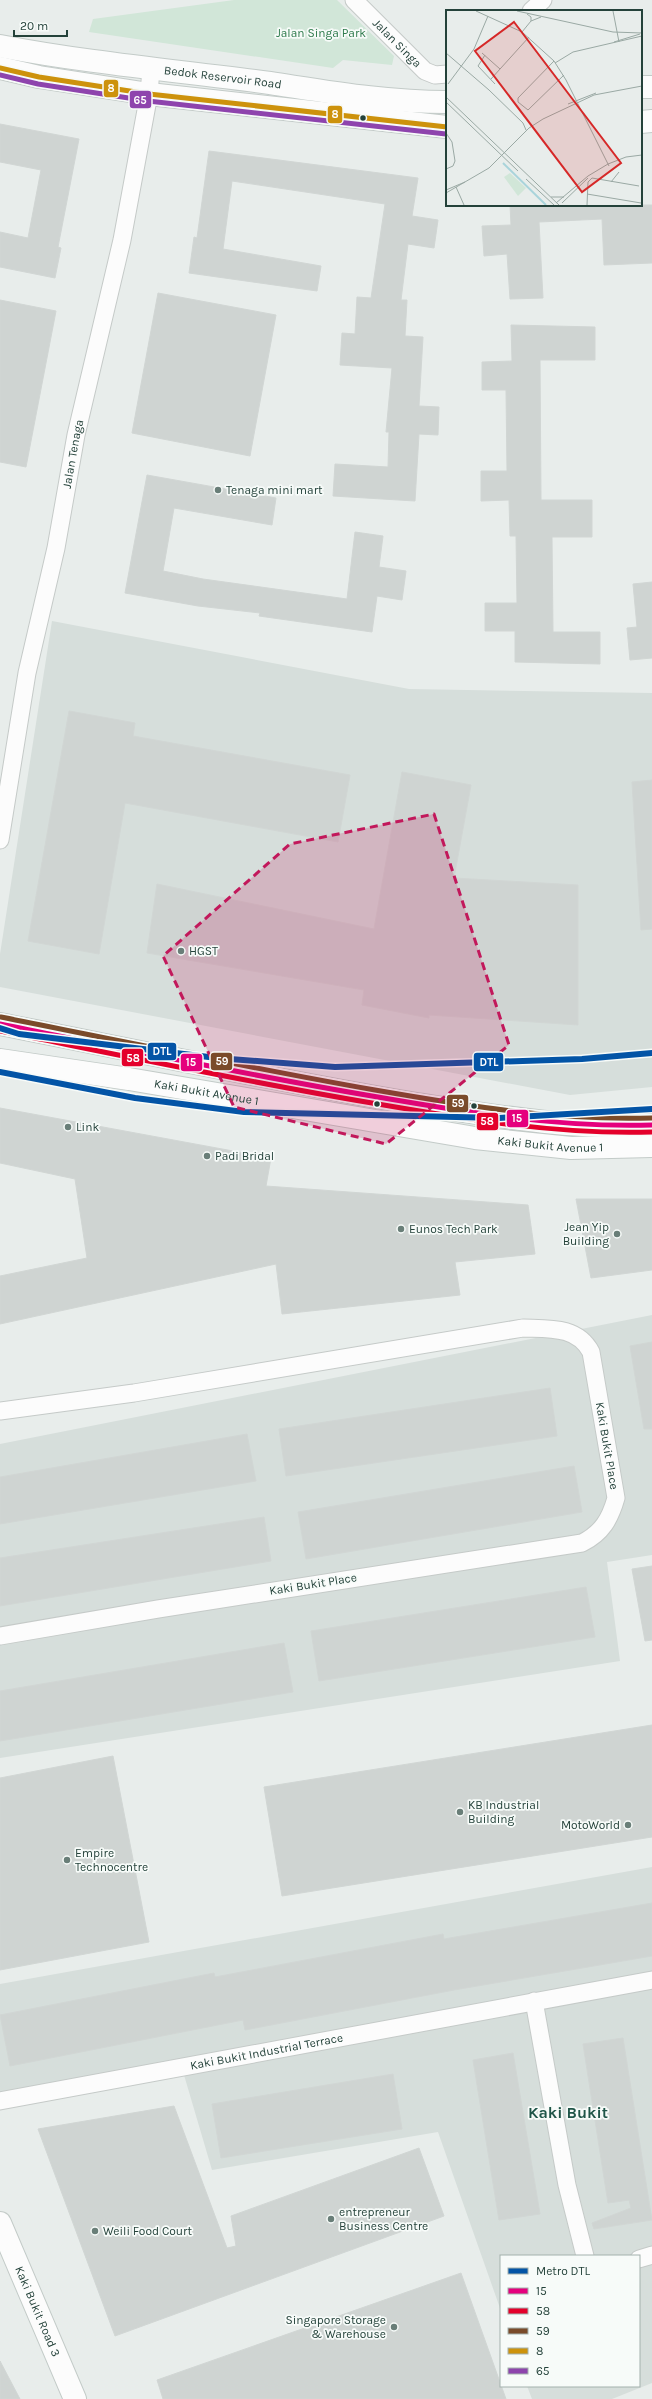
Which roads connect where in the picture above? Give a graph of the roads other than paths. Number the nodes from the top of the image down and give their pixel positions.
1 (354, 0) edge
2 (543, 0) edge
3 (532, 10) edge
4 (0, 46) edge
5 (0, 68) edge
6 (151, 69) junction
7 (446, 74) edge
8 (149, 94) junction
9 (446, 102) edge
10 (652, 121) edge
11 (642, 122) edge
12 (446, 127) edge
13 (0, 840) edge
14 (0, 1024) edge
15 (0, 1060) edge
16 (652, 1125) edge
17 (652, 1146) edge
18 (0, 1411) edge
19 (0, 1636) edge
20 (652, 1980) edge
21 (534, 2001) junction
22 (0, 2101) edge
23 (0, 2223) edge
24 (585, 2255) edge
25 (652, 2255) edge
26 (640, 2259) edge
27 (75, 2399) edge

1 - 7 street, Jalan Singa
2 - 3 street
4 - 6 main road, Bedok Reservoir Road
5 - 8 main road, Bedok Reservoir Road
6 - 8 street, Jalan Tenaga
6 - 9 main road, Bedok Reservoir Road
8 - 12 main road, Bedok Reservoir Road
8 - 13 street, Jalan Tenaga
10 - 11 main road
14 - 16 main road, Kaki Bukit Avenue 1
15 - 17 main road, Kaki Bukit Avenue 1
18 - 19 street, Kaki Bukit Place
20 - 21 street, Kaki Bukit Industrial Terrace
21 - 22 street, Kaki Bukit Industrial Terrace
21 - 24 street
23 - 27 main road, Kaki Bukit Road 3
25 - 26 street

